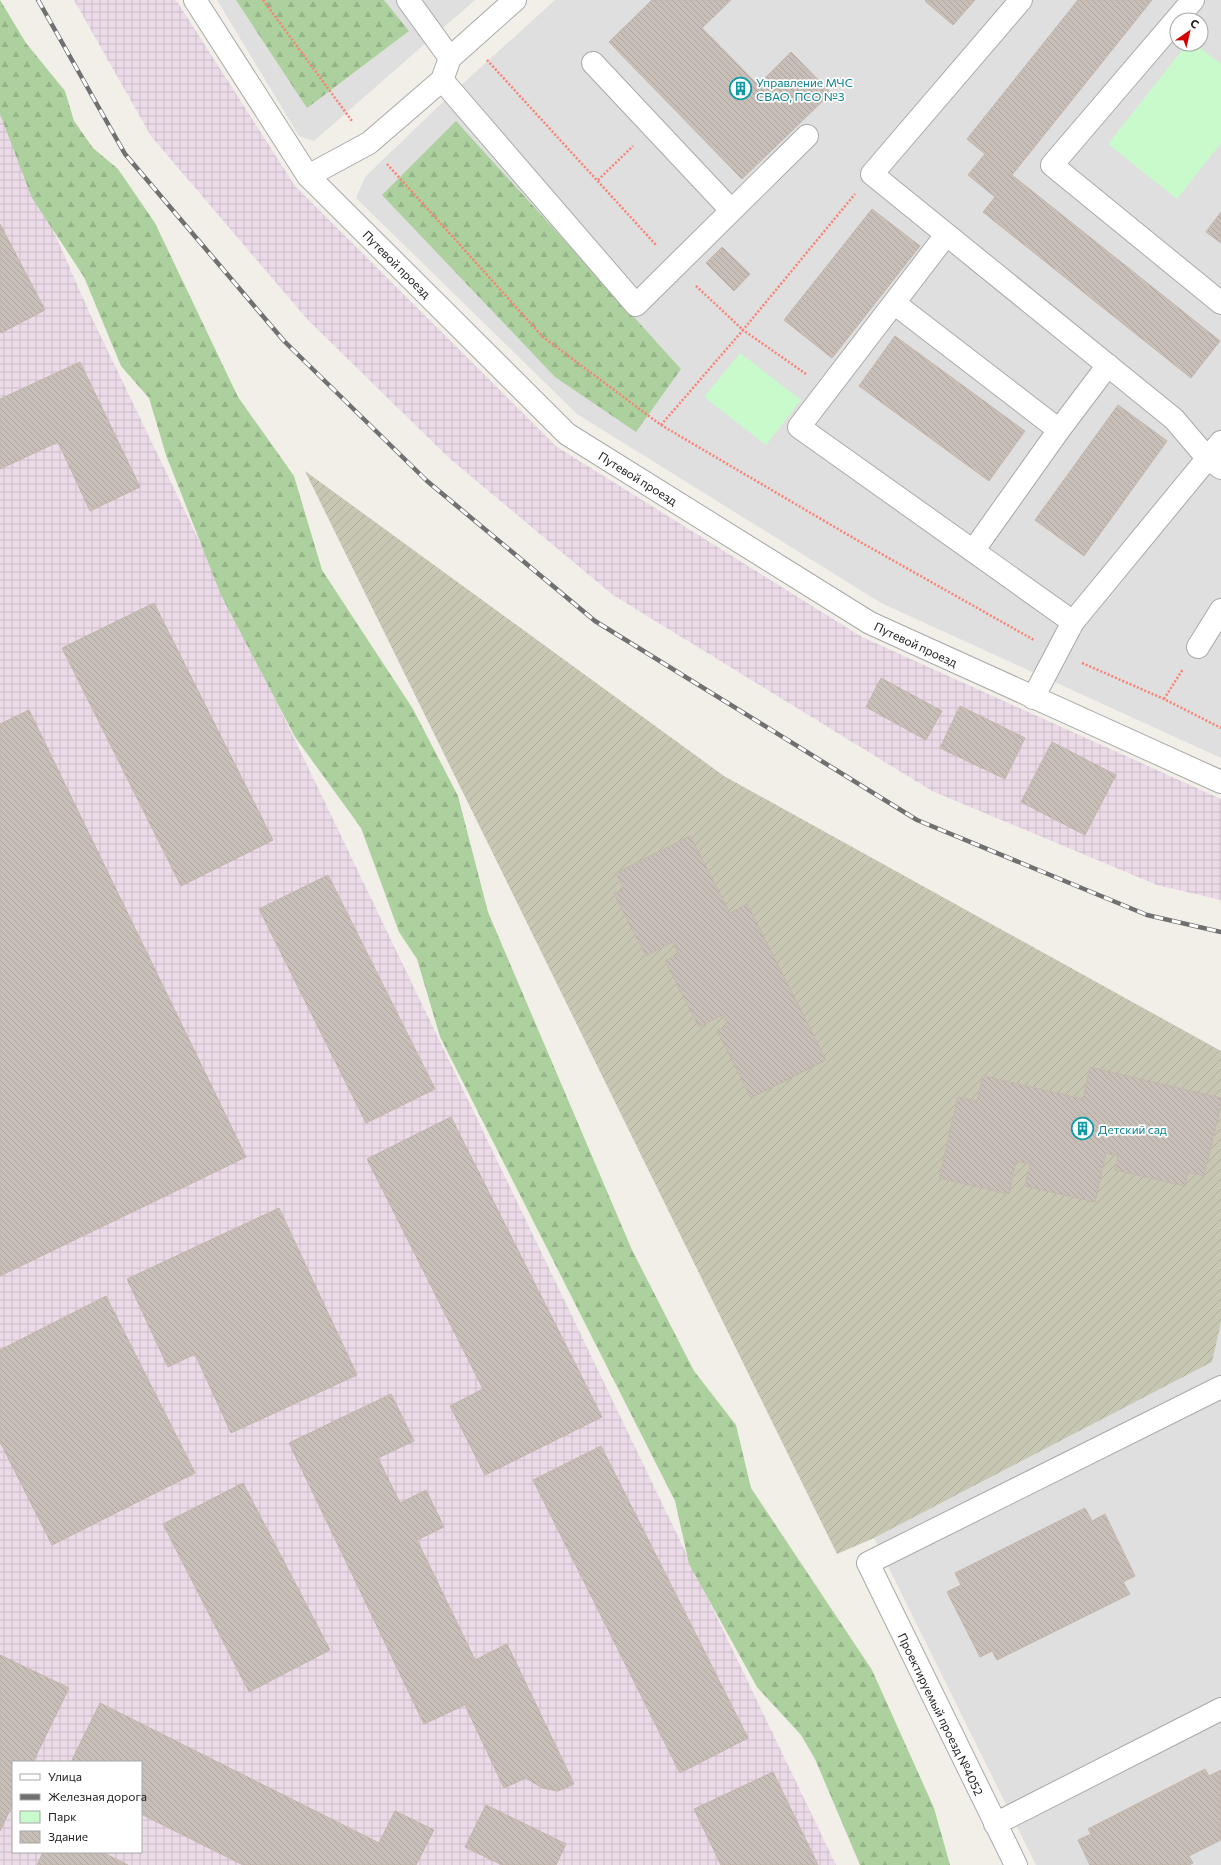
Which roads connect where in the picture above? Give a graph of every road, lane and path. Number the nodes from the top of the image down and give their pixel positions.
1 (195, 0) edge
2 (263, 0) edge
3 (408, 0) edge
4 (515, 0) edge
5 (1021, 0) edge
6 (1193, 0) edge
7 (470, 41) junction
8 (450, 58) junction
9 (593, 63) dead end
10 (442, 80) junction
11 (807, 136) dead end
12 (368, 143) junction
13 (872, 174) junction
14 (308, 176) junction
15 (731, 210) junction
16 (946, 235) junction
17 (675, 266) junction
18 (894, 303) junction
19 (1221, 303) edge
20 (743, 330) junction
21 (1108, 365) junction
22 (828, 390) junction
23 (661, 425) junction
24 (1059, 430) junction
25 (1217, 456) edge
26 (973, 551) junction
27 (1221, 610) edge
28 (1073, 622) junction
29 (1198, 646) joint
30 (1056, 652) junction
31 (1033, 698) junction
32 (1164, 699) junction
33 (1221, 728) edge
34 (1221, 782) edge
35 (1221, 1387) edge
36 (1221, 1709) edge
37 (995, 1824) junction
38 (1016, 1865) edge

1 - 14 street, Путевой проезд
2 - 12 path
3 - 8 street
4 - 7 street
5 - 13 street
6 - 19 street
7 - 8 street
7 - 17 path
8 - 10 street
9 - 15 street
10 - 12 street
10 - 17 street
11 - 15 street
12 - 14 street
12 - 23 path
13 - 16 street
13 - 20 path
14 - 31 street, Путевой проезд
15 - 17 street
16 - 18 street
16 - 21 street
17 - 20 path
18 - 22 street
18 - 24 street
20 - 22 path
20 - 23 path
21 - 24 street
21 - 25 street
22 - 26 street
23 - 30 path
24 - 26 street
25 - 28 street
26 - 28 street
27 - 29 street
28 - 30 street
29 - 32 path
30 - 31 street
30 - 32 path
31 - 34 street, Путевой проезд
32 - 33 path
35 - 37 street, Проектируемый проезд №4052
36 - 37 street
37 - 38 street, Проектируемый проезд №4052

